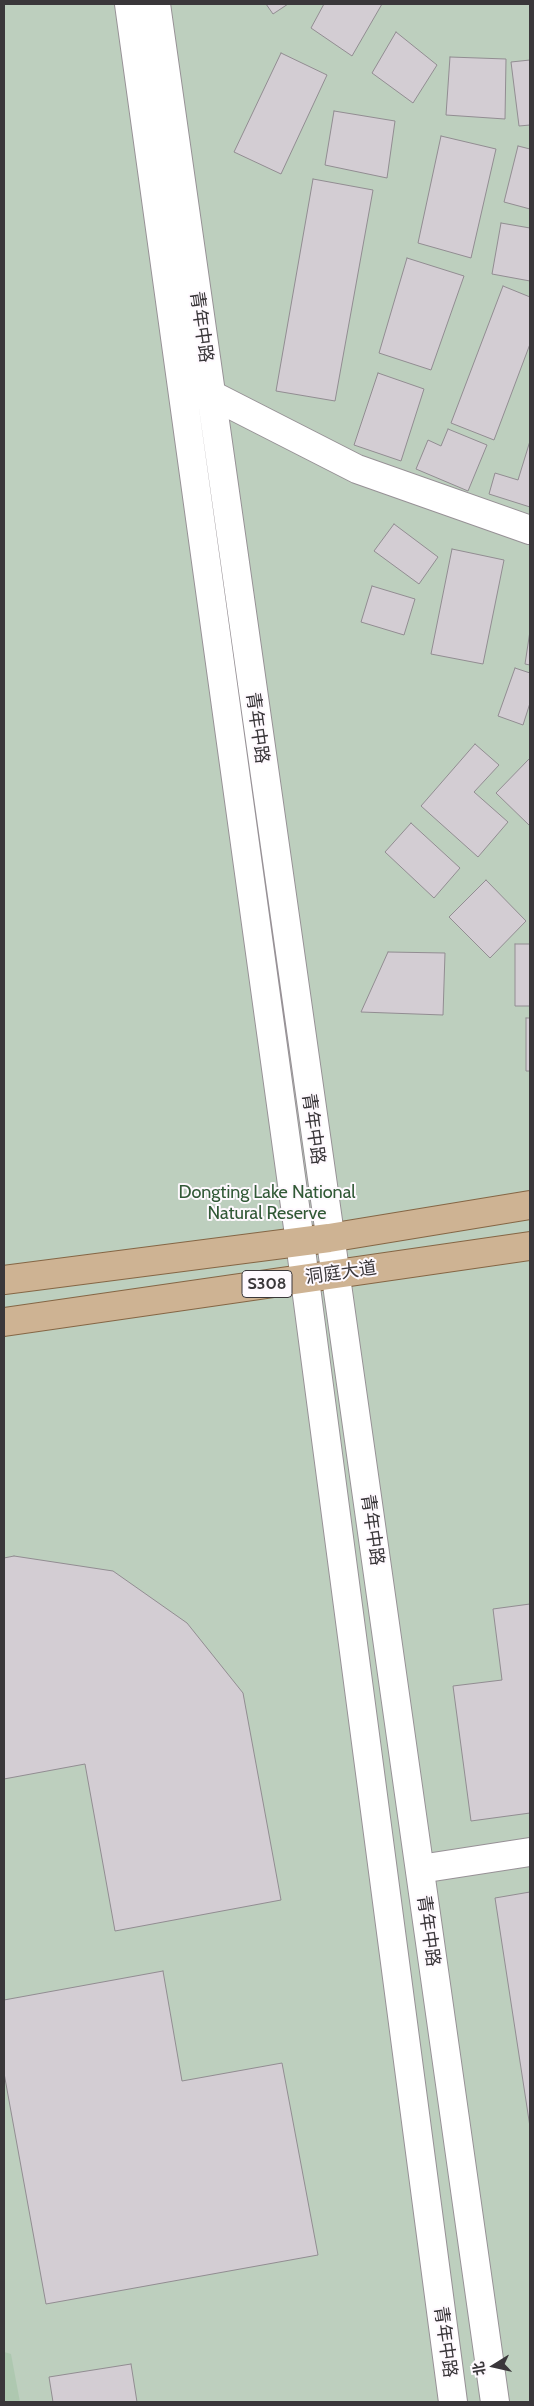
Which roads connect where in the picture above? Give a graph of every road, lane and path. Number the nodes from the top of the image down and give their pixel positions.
1 (129, 4) edge
2 (156, 4) edge
3 (210, 394) junction
4 (530, 530) edge
5 (530, 1205) edge
6 (329, 1238) junction
7 (300, 1242) junction
8 (530, 1246) edge
9 (336, 1274) junction
10 (305, 1278) junction
11 (4, 1280) edge
12 (4, 1322) edge
13 (530, 1852) edge
14 (420, 1869) junction
15 (453, 2402) edge
16 (495, 2402) edge

1 - 7 main road, 青年中路
2 - 3 main road, 青年中路
3 - 4 main road
3 - 6 main road, 青年中路
5 - 6 main road, 洞庭大道 / S308
6 - 7 main road, 洞庭大道 / S308
6 - 9 main road, 青年中路
7 - 10 main road, 青年中路
7 - 11 main road, 洞庭大道 / S308
8 - 9 main road, 洞庭大道 / S308
9 - 10 main road, 洞庭大道 / S308
9 - 14 main road, 青年中路
10 - 12 main road, 洞庭大道 / S308
10 - 15 main road, 青年中路
13 - 14 main road
14 - 16 main road, 青年中路

